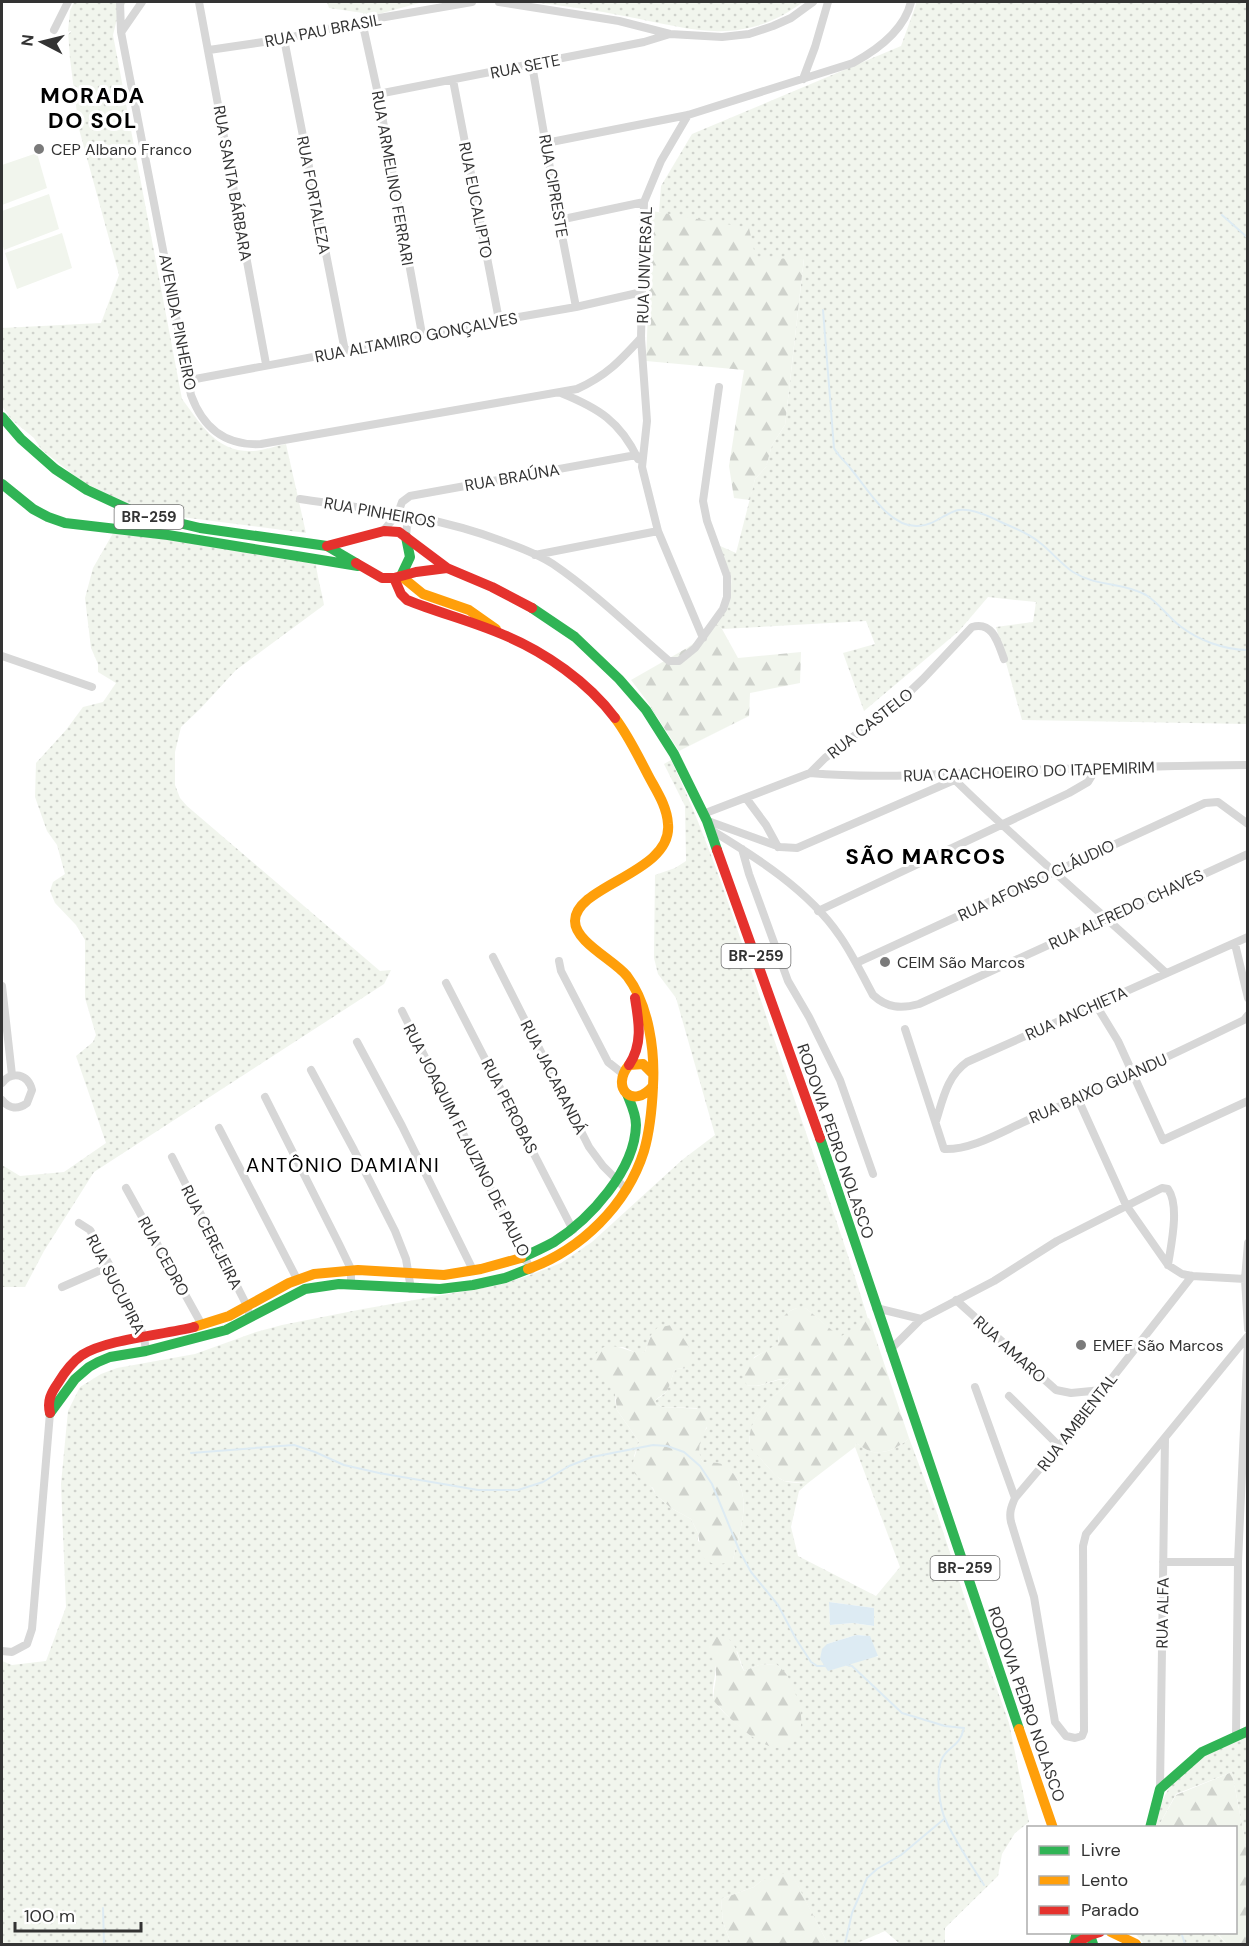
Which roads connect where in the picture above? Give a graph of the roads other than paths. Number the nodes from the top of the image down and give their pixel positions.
1 (68, 2) edge
2 (120, 2) edge
3 (142, 2) edge
4 (199, 2) edge
5 (472, 2) edge
6 (499, 2) edge
7 (813, 2) edge
8 (828, 2) edge
9 (911, 2) edge
10 (362, 21) junction
11 (54, 30) dead end
12 (121, 32) junction
13 (670, 34) junction
14 (284, 39) junction
15 (208, 50) junction
16 (532, 65) junction
17 (803, 79) junction
18 (453, 81) junction
19 (378, 94) junction
20 (687, 115) junction
21 (546, 143) junction
22 (644, 202) junction
23 (559, 220) junction
24 (642, 292) junction
25 (576, 307) junction
26 (499, 320) junction
27 (422, 334) junction
28 (641, 338) junction
29 (345, 351) junction
30 (267, 364) junction
31 (189, 380) junction
32 (719, 387) dead end
33 (560, 392) junction
34 (2, 417) edge
35 (636, 455) junction
36 (642, 467) junction
37 (3, 488) edge
38 (300, 499) dead end
39 (398, 513) junction
40 (417, 516) junction
41 (384, 531) junction
42 (658, 531) junction
43 (367, 535) junction
44 (406, 537) junction
45 (327, 546) junction
46 (535, 555) junction
47 (364, 567) junction
48 (447, 568) junction
49 (398, 577) junction
50 (703, 638) junction
51 (2, 656) edge
52 (1004, 659) dead end
53 (92, 687) dead end
54 (1248, 765) edge
55 (1096, 769) junction
56 (810, 773) junction
57 (968, 774) junction
58 (955, 780) junction
59 (746, 798) junction
60 (707, 821) junction
61 (1248, 824) edge
62 (1001, 825) junction
63 (778, 846) junction
64 (742, 849) junction
65 (1248, 854) edge
66 (1054, 871) junction
67 (818, 911) junction
68 (1107, 918) junction
69 (1248, 937) edge
70 (1235, 944) junction
71 (493, 957) dead end
72 (559, 961) dead end
73 (856, 963) junction
74 (1166, 973) junction
75 (446, 983) dead end
76 (2, 986) edge
77 (633, 986) junction
78 (1248, 998) edge
79 (1096, 1005) junction
80 (402, 1011) dead end
81 (1248, 1015) edge
82 (905, 1029) dead end
83 (357, 1042) dead end
84 (626, 1069) junction
85 (311, 1070) dead end
86 (652, 1073) junction
87 (1133, 1073) junction
88 (12, 1075) junction
89 (2, 1083) edge
90 (653, 1086) junction
91 (627, 1094) junction
92 (266, 1097) dead end
93 (1078, 1099) junction
94 (2, 1100) edge
95 (1248, 1101) edge
96 (936, 1121) junction
97 (219, 1128) dead end
98 (172, 1158) dead end
99 (873, 1174) dead end
100 (616, 1181) junction
101 (126, 1188) dead end
102 (627, 1190) junction
103 (1126, 1205) junction
104 (79, 1223) dead end
105 (573, 1230) junction
106 (1248, 1243) edge
107 (525, 1257) junction
108 (1168, 1265) junction
109 (110, 1266) junction
110 (351, 1269) junction
111 (473, 1270) junction
112 (531, 1270) junction
113 (408, 1274) junction
114 (1192, 1276) junction
115 (297, 1279) junction
116 (1245, 1279) junction
117 (351, 1284) junction
118 (62, 1287) dead end
119 (411, 1289) junction
120 (956, 1300) junction
121 (248, 1306) junction
122 (876, 1308) junction
123 (250, 1317) junction
124 (921, 1319) junction
125 (202, 1324) junction
126 (1248, 1329) edge
127 (144, 1337) junction
128 (1248, 1338) edge
129 (890, 1350) junction
130 (146, 1351) junction
131 (975, 1388) dead end
132 (1102, 1390) junction
133 (1010, 1396) dead end
134 (50, 1413) junction
135 (1165, 1438) junction
136 (1059, 1446) junction
137 (1244, 1458) edge
138 (1015, 1498) junction
139 (1163, 1562) junction
140 (1238, 1562) junction
141 (2, 1652) edge
142 (1248, 1731) edge
143 (1236, 1736) junction
144 (1160, 1789) junction
145 (1053, 1826) edge
146 (1149, 1826) edge
147 (1117, 1934) edge
148 (1093, 1936) edge
149 (1131, 1939) edge
150 (1075, 1944) edge

1 - 11 street
2 - 12 street, AVENIDA PINHEIRO
3 - 12 street
4 - 15 street, RUA SANTA BÁRBARA
5 - 10 street, RUA PAU BRASIL
6 - 13 street
7 - 13 street
8 - 17 street
9 - 17 street
10 - 14 street, RUA PAU BRASIL
10 - 19 street, RUA ARMELINO FERRARI
12 - 31 street, AVENIDA PINHEIRO
13 - 16 street, RUA SETE
14 - 15 street, RUA PAU BRASIL
14 - 29 street, RUA FORTALEZA
15 - 30 street, RUA SANTA BÁRBARA
16 - 18 street, RUA SETE
16 - 21 street, RUA CIPRESTE
17 - 20 street
18 - 19 street, RUA SETE
18 - 26 street, RUA EUCALIPTO
19 - 27 street, RUA ARMELINO FERRARI
20 - 21 street
20 - 22 street, RUA UNIVERSAL
21 - 23 street, RUA CIPRESTE
22 - 23 street
22 - 24 street, RUA UNIVERSAL
23 - 25 street, RUA CIPRESTE
24 - 25 street, RUA ALTAMIRO GONÇALVES
24 - 28 street, RUA UNIVERSAL
25 - 26 street, RUA ALTAMIRO GONÇALVES
26 - 27 street, RUA ALTAMIRO GONÇALVES
27 - 29 street, RUA ALTAMIRO GONÇALVES
28 - 33 street, AVENIDA PINHEIRO
28 - 36 street, RUA UNIVERSAL
29 - 30 street, RUA ALTAMIRO GONÇALVES
30 - 31 street, RUA ALTAMIRO GONÇALVES
31 - 33 street, AVENIDA PINHEIRO
32 - 50 street
33 - 35 street
34 - 45 main road, RODOVIA PEDRO NOLASCO / BR-259
35 - 36 street
35 - 39 street, RUA BRAÚNA
36 - 42 street, RUA UNIVERSAL
37 - 47 main road
38 - 39 street, RUA PINHEIROS
39 - 40 street, RUA PINHEIROS
39 - 41 street, RUA BRAÚNA
40 - 44 street
40 - 46 street, RUA PINHEIROS
41 - 43 main road, RODOVIA PEDRO NOLASCO / BR-259
41 - 44 main road, RODOVIA PEDRO NOLASCO / BR-259
42 - 46 street
42 - 50 street, RUA UNIVERSAL
43 - 45 main road, RODOVIA PEDRO NOLASCO / BR-259
43 - 47 main road
44 - 48 main road, RODOVIA PEDRO NOLASCO / BR-259
44 - 49 main road
45 - 47 main road, RODOVIA PEDRO NOLASCO / BR-259
46 - 50 street, RUA PINHEIROS
47 - 49 main road, RODOVIA PEDRO NOLASCO / BR-259
48 - 49 main road, RODOVIA PEDRO NOLASCO / BR-259
48 - 60 main road, RODOVIA PEDRO NOLASCO / BR-259
49 - 77 main road
51 - 53 street
52 - 56 street, RUA CASTELO
54 - 55 street, RUA CAACHOEIRO DO ITAPEMIRIM
55 - 57 street, RUA CAACHOEIRO DO ITAPEMIRIM
55 - 62 street
56 - 57 street, RUA CAACHOEIRO DO ITAPEMIRIM
56 - 59 street, RUA CASTELO
57 - 58 street
58 - 62 street
58 - 63 street
59 - 60 street, RUA CASTELO
59 - 63 street
60 - 63 street
60 - 64 street
60 - 122 main road, RODOVIA PEDRO NOLASCO / BR-259
61 - 66 street, RUA AFONSO CLÁUDIO
62 - 66 street
62 - 67 street
64 - 67 street
64 - 99 street
65 - 68 street, RUA ALFREDO CHAVES
66 - 68 street
66 - 73 street, RUA AFONSO CLÁUDIO
67 - 73 street
68 - 73 street, RUA ALFREDO CHAVES
68 - 74 street
69 - 70 street, RUA ANCHIETA
70 - 74 street, RUA ANCHIETA
70 - 78 street
71 - 100 street, RUA JACARANDÁ
72 - 84 street
74 - 79 street, RUA ANCHIETA
75 - 105 street, RUA PEROBAS
76 - 88 street
77 - 84 main road
77 - 86 main road
79 - 87 street
79 - 96 street, RUA ANCHIETA
80 - 107 street, RUA JOAQUIM FLAUZINO DE PAULO
81 - 87 street, RUA BAIXO GUANDU
82 - 96 street
83 - 111 street
84 - 86 main road
84 - 91 main road
85 - 113 street
86 - 90 main road
87 - 93 street, RUA BAIXO GUANDU
87 - 95 street
88 - 89 street
88 - 94 street
90 - 91 main road
90 - 102 main road
91 - 100 main road
92 - 110 street
93 - 96 street, RUA BAIXO GUANDU
93 - 103 street
97 - 115 street
98 - 121 street, RUA CEREJEIRA
100 - 102 street, RUA JACARANDÁ
100 - 105 main road
101 - 125 street, RUA CEDRO
102 - 112 main road
103 - 108 street
103 - 108 street
103 - 120 street
104 - 109 street, RUA SUCUPIRA
105 - 107 main road
106 - 116 street
107 - 111 main road
107 - 112 street, RUA JOAQUIM FLAUZINO DE PAULO
108 - 114 street
109 - 118 street
109 - 127 street, RUA SUCUPIRA
110 - 113 main road
110 - 115 main road
110 - 117 street
111 - 113 main road
112 - 119 main road
113 - 119 street
114 - 116 street
114 - 132 street, RUA AMBIENTAL
115 - 121 main road
116 - 126 street
117 - 119 main road
117 - 123 main road
120 - 124 street
120 - 132 street, RUA AMARO
121 - 123 street, RUA CEREJEIRA
121 - 125 main road
122 - 124 street
122 - 129 main road, RODOVIA PEDRO NOLASCO / BR-259
123 - 130 main road
124 - 129 street
125 - 127 main road
127 - 130 street, RUA SUCUPIRA
127 - 134 main road
128 - 135 street
128 - 137 street
129 - 145 main road, RODOVIA PEDRO NOLASCO / BR-259
130 - 134 main road
131 - 138 street
132 - 136 street, RUA AMBIENTAL
133 - 136 street
134 - 141 street
135 - 138 street, RUA AMBIENTAL
135 - 139 street, RUA ALFA
136 - 138 street, RUA AMBIENTAL
137 - 140 street
139 - 140 street
139 - 144 street, RUA ALFA
140 - 143 street
142 - 143 main road
143 - 144 main road
144 - 146 main road
147 - 149 main road
148 - 150 main road

